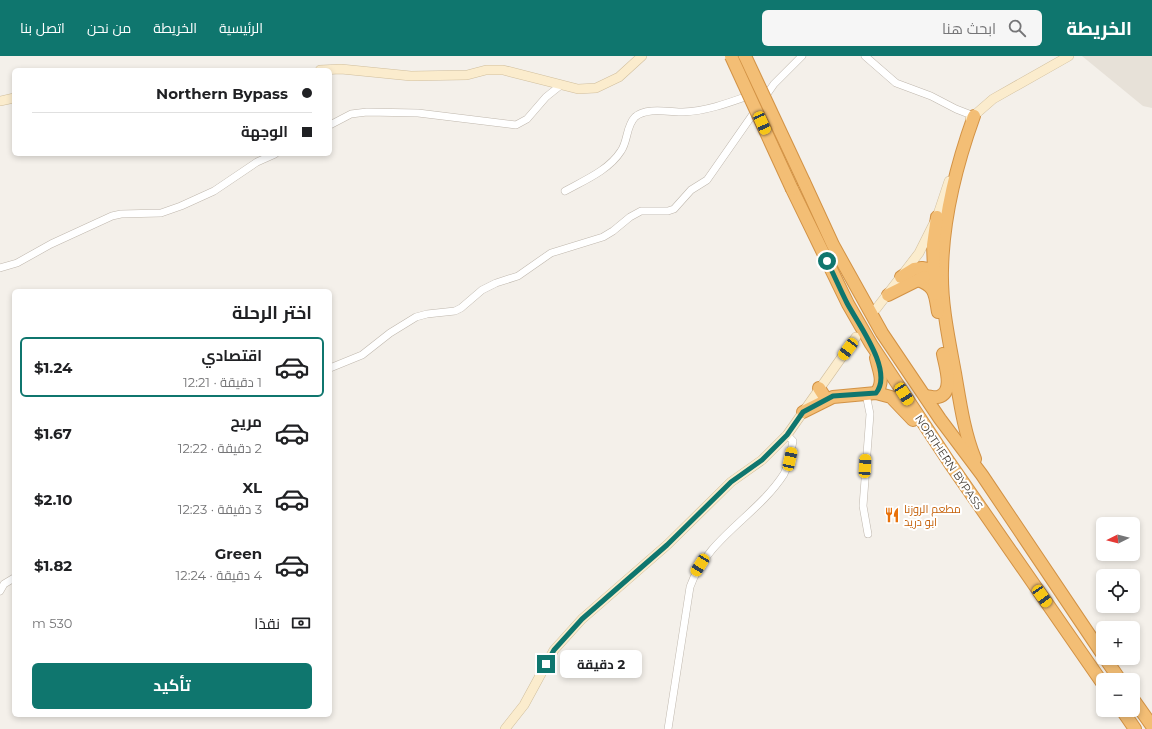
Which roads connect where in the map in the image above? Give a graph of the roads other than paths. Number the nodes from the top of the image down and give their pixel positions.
1 (642, 56) edge
2 (731, 56) edge
3 (746, 56) edge
4 (802, 56) edge
5 (865, 56) edge
6 (1069, 56) edge
7 (332, 70) edge
8 (561, 85) junction
9 (771, 88) junction
10 (12, 99) edge
11 (0, 102) edge
12 (974, 116) junction
13 (332, 124) edge
14 (270, 156) edge
15 (565, 191) dead end
16 (937, 217) junction
17 (0, 268) edge
18 (939, 268) junction
19 (901, 277) junction
20 (918, 280) junction
21 (888, 295) junction
22 (935, 297) junction
23 (876, 310) dead end
24 (856, 337) dead end
25 (873, 347) junction
26 (332, 367) edge
27 (819, 388) junction
28 (871, 394) junction
29 (925, 396) junction
30 (826, 399) junction
31 (803, 412) junction
32 (787, 435) junction
33 (949, 462) junction
34 (982, 475) junction
35 (868, 534) dead end
36 (12, 579) edge
37 (0, 591) edge
38 (1096, 645) edge
39 (1096, 674) edge
40 (1140, 709) edge
41 (1127, 717) edge
42 (1152, 726) edge
43 (505, 729) edge
44 (668, 729) edge
45 (1135, 729) edge

1 - 8 main road
2 - 25 highway, NORTHERN BYPASS, bridge
3 - 29 highway, NORTHERN BYPASS, bridge
4 - 9 street
5 - 12 street
6 - 12 main road
7 - 8 main road
8 - 13 street
9 - 15 street
9 - 26 street
10 - 11 main road
12 - 16 main road
12 - 18 highway
14 - 17 street
16 - 18 highway
16 - 19 main road
18 - 19 highway
18 - 20 highway
18 - 22 highway
18 - 34 highway
19 - 21 main road
20 - 21 highway
20 - 22 highway
21 - 23 main road
22 - 29 highway
24 - 27 main road
25 - 28 highway
25 - 33 highway, NORTHERN BYPASS
27 - 30 highway
27 - 31 main road
28 - 30 highway
28 - 33 highway
28 - 35 street
29 - 34 highway, NORTHERN BYPASS
30 - 31 highway
31 - 32 main road
32 - 43 main road
32 - 44 street
33 - 39 highway, NORTHERN BYPASS
34 - 38 highway, NORTHERN BYPASS
36 - 37 street
40 - 42 highway
41 - 45 highway

